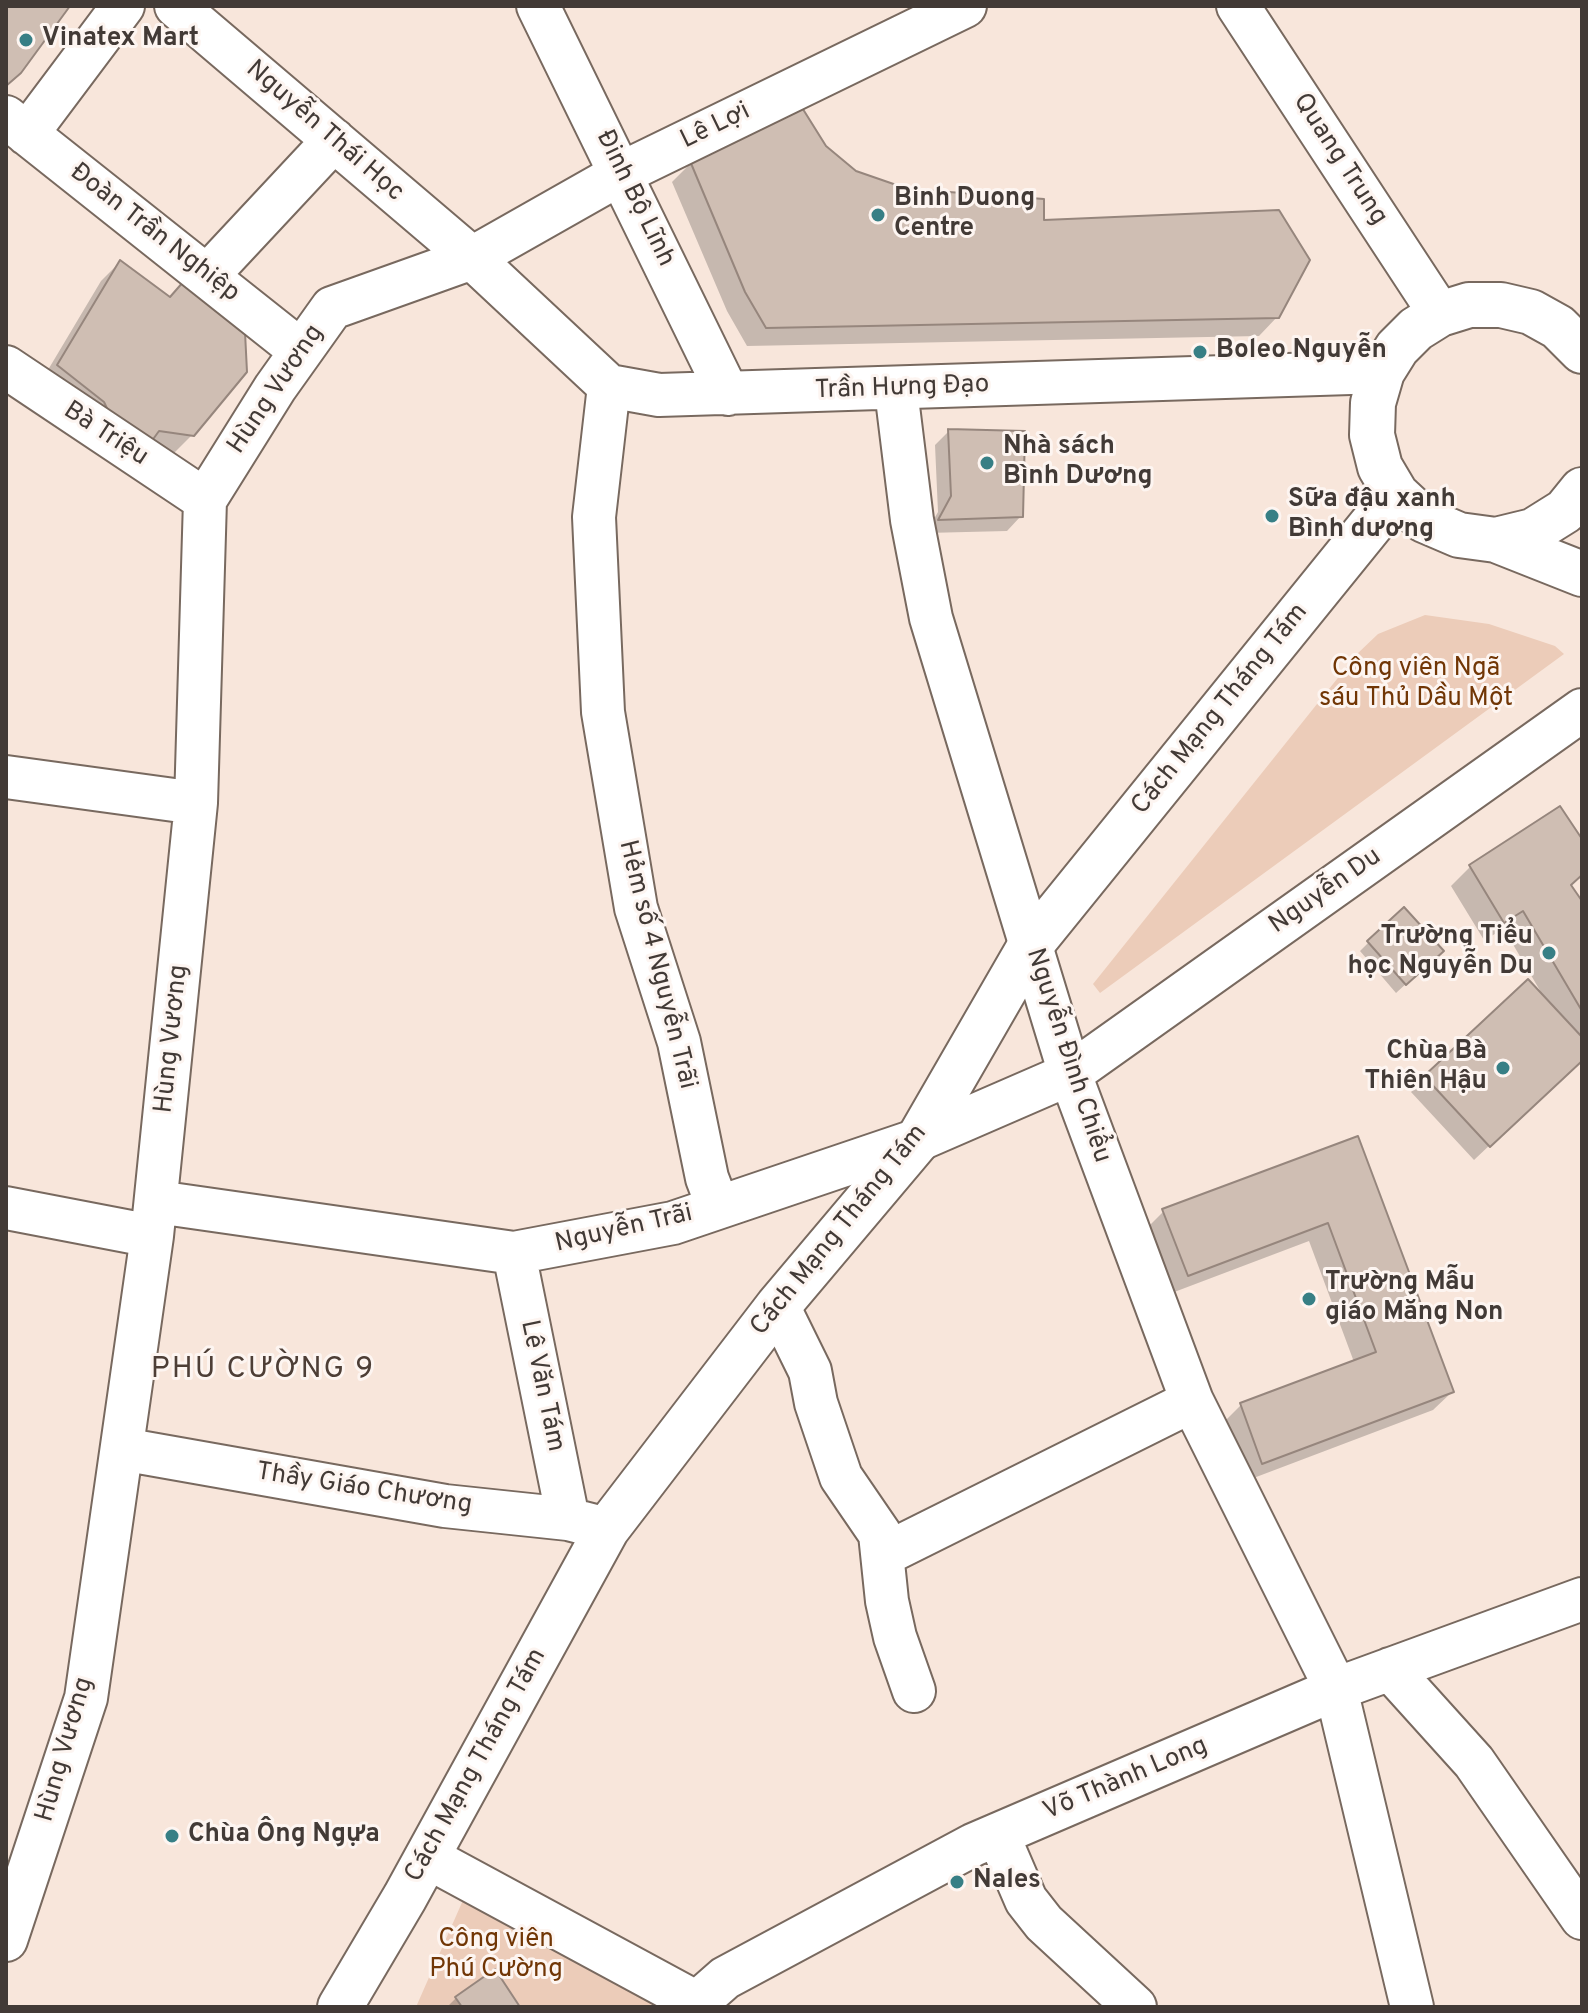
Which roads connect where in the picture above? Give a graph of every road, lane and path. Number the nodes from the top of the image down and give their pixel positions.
1 (123, 6) edge
2 (176, 6) edge
3 (538, 6) edge
4 (1238, 6) edge
5 (951, 9) edge
6 (17, 126) edge
7 (334, 140) junction
8 (622, 173) junction
9 (472, 258) junction
10 (207, 276) junction
11 (1440, 314) junction
12 (1574, 330) edge
13 (301, 351) junction
14 (6, 367) edge
15 (1382, 372) junction
16 (609, 386) junction
17 (896, 390) junction
18 (728, 394) junction
19 (1582, 490) edge
20 (1396, 494) junction
21 (205, 500) junction
22 (1496, 540) junction
23 (1582, 574) edge
24 (1582, 710) edge
25 (6, 777) edge
26 (196, 803) junction
27 (1030, 946) junction
28 (1070, 1074) junction
29 (918, 1140) junction
30 (718, 1207) junction
31 (6, 1208) edge
32 (154, 1219) junction
33 (514, 1253) junction
34 (778, 1306) junction
35 (1192, 1401) junction
36 (122, 1449) junction
37 (587, 1524) junction
38 (883, 1555) junction
39 (1582, 1599) edge
40 (1390, 1669) junction
41 (1336, 1689) junction
42 (914, 1691) dead end
43 (998, 1835) junction
44 (427, 1857) junction
45 (1582, 1918) edge
46 (6, 1940) edge
47 (694, 2005) edge
48 (340, 2007) edge
49 (1135, 2007) edge
50 (1412, 2007) edge

1 - 6 street
2 - 7 street, Nguyễn Thái Học
3 - 8 street, Đinh Bộ Lĩnh
4 - 11 street, Quang Trung
5 - 8 street, Lê Lợi
6 - 10 street, Đoàn Trần Nghiệp
7 - 9 street, Nguyễn Thái Học
7 - 10 street
8 - 9 street, Lê Lợi
8 - 18 street, Đinh Bộ Lĩnh
9 - 13 street, Hùng Vương
9 - 16 street
10 - 13 street, Đoàn Trần Nghiệp
11 - 12 main road
11 - 15 main road
13 - 21 street, Hùng Vương
14 - 21 street, Bà Triệu
15 - 17 street, Trần Hưng Đạo
15 - 20 main road
16 - 18 street, Trần Hưng Đạo
16 - 30 street, Hẻm số 4 Nguyễn Trãi
17 - 18 street, Trần Hưng Đạo
17 - 27 street, Nguyễn Đình Chiểu
19 - 22 main road
20 - 22 main road
20 - 27 main road, Cách Mạng Tháng Tám
21 - 26 street, Hùng Vương
22 - 23 main road
24 - 28 street, Nguyễn Du
25 - 26 street
26 - 32 street, Hùng Vương
27 - 28 street, Nguyễn Đình Chiểu
27 - 29 main road, Cách Mạng Tháng Tám
28 - 29 street, Nguyễn Trãi
28 - 35 street, Nguyễn Đình Chiểu
29 - 30 street, Nguyễn Trãi
29 - 34 main road, Cách Mạng Tháng Tám
30 - 33 street, Nguyễn Trãi
31 - 32 street, Nguyễn Trãi
32 - 33 street, Nguyễn Trãi
32 - 36 street, Hùng Vương
33 - 37 street, Lê Văn Tám
34 - 37 main road, Cách Mạng Tháng Tám
34 - 38 street
35 - 38 street
35 - 41 street, Nguyễn Đình Chiểu
36 - 37 street, Thầy Giáo Chương
36 - 46 street, Hùng Vương
37 - 44 main road, Cách Mạng Tháng Tám
38 - 42 street
39 - 40 street, Võ Thành Long
40 - 41 street, Võ Thành Long
40 - 45 street
41 - 43 street, Võ Thành Long
41 - 50 street, Nguyễn Đình Chiểu
43 - 47 street, Võ Thành Long
43 - 49 street
44 - 47 street
44 - 48 main road, Cách Mạng Tháng Tám

